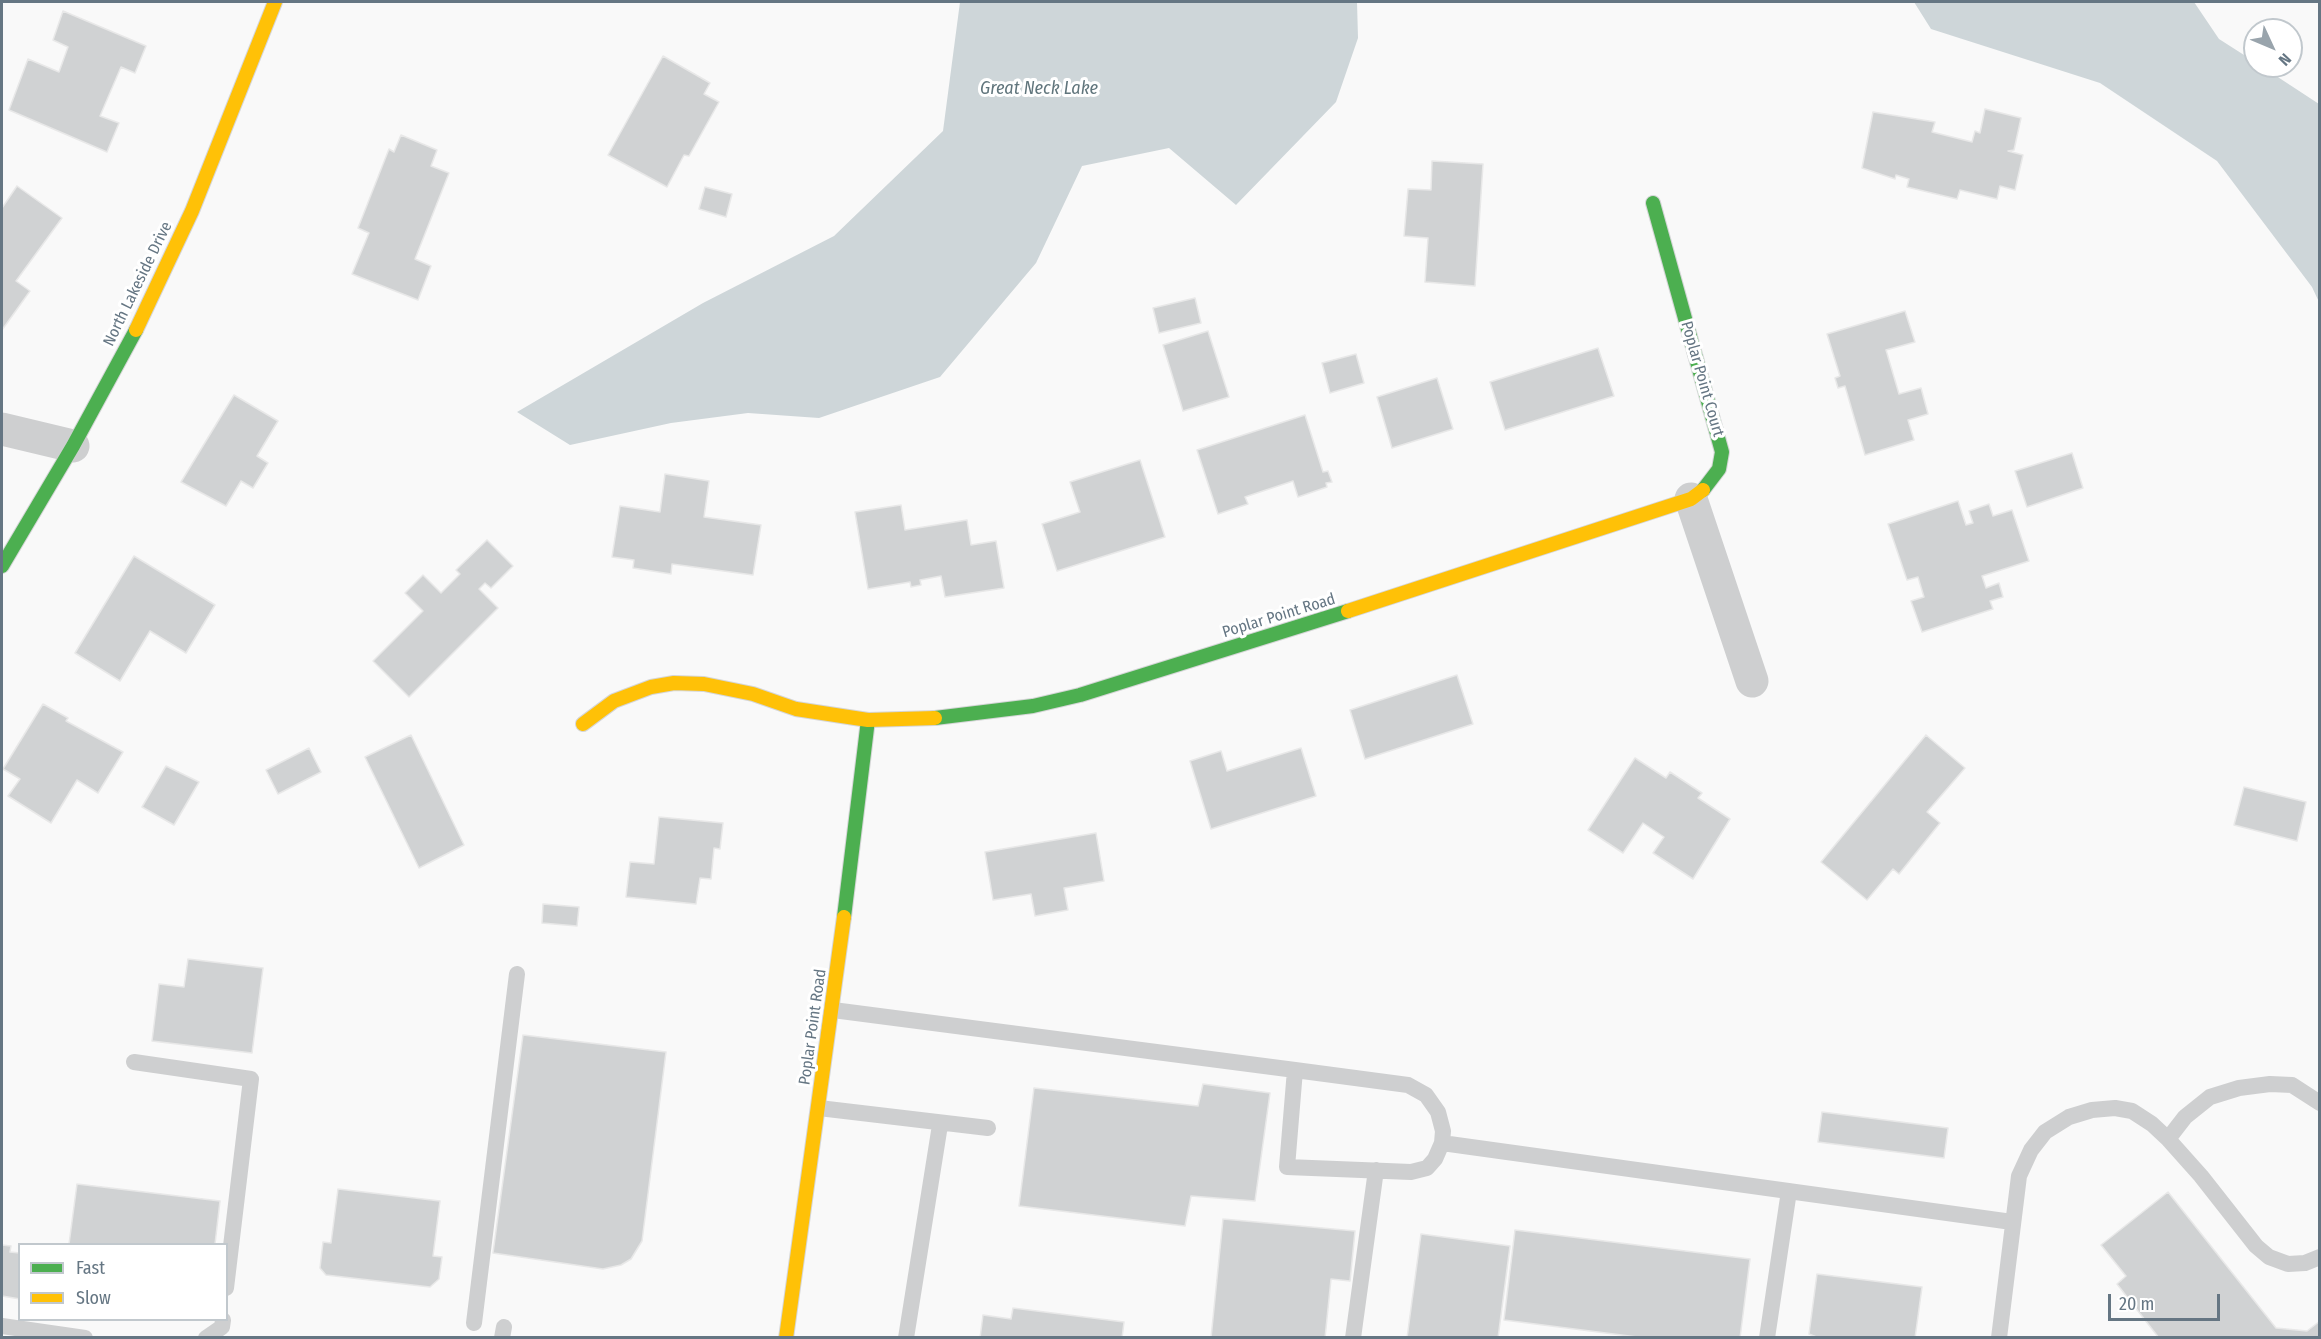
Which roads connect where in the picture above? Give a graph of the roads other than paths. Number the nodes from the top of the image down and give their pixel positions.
1 (275, 2) edge
2 (1653, 203) dead end
3 (2, 429) edge
4 (74, 446) junction
5 (1691, 499) junction
6 (2, 566) edge
7 (1752, 681) dead end
8 (868, 720) junction
9 (582, 724) dead end
10 (517, 974) dead end
11 (832, 1010) junction
12 (134, 1062) dead end
13 (1295, 1070) junction
14 (2319, 1102) edge
15 (819, 1108) junction
16 (940, 1125) junction
17 (988, 1128) dead end
18 (2168, 1139) junction
19 (1442, 1143) junction
20 (1376, 1170) junction
21 (1789, 1191) junction
22 (2013, 1222) junction
23 (2319, 1257) edge
24 (228, 1271) edge
25 (223, 1321) edge
26 (474, 1323) dead end
27 (2, 1326) edge
28 (32, 1334) edge
29 (85, 1338) edge
30 (206, 1338) edge
31 (786, 1338) edge
32 (906, 1338) edge
33 (1353, 1338) edge
34 (1767, 1338) edge
35 (1999, 1338) edge

1 - 4 street, North Lakeside Drive
2 - 5 street, Poplar Point Court
3 - 4 street
4 - 6 street, North Lakeside Drive
5 - 7 street
5 - 8 street, Poplar Point Road
8 - 9 street, Poplar Point Road
8 - 11 street, Poplar Point Road
10 - 26 lane
11 - 13 lane
11 - 15 street, Poplar Point Road
12 - 24 lane
13 - 19 lane
13 - 20 lane
14 - 18 lane
15 - 16 lane
15 - 31 street, Poplar Point Road
16 - 17 lane
16 - 32 lane
18 - 22 lane
18 - 23 lane
19 - 20 lane
19 - 21 lane
20 - 33 lane
21 - 22 lane
21 - 34 lane
22 - 35 lane
25 - 30 lane
27 - 28 lane
28 - 29 lane

